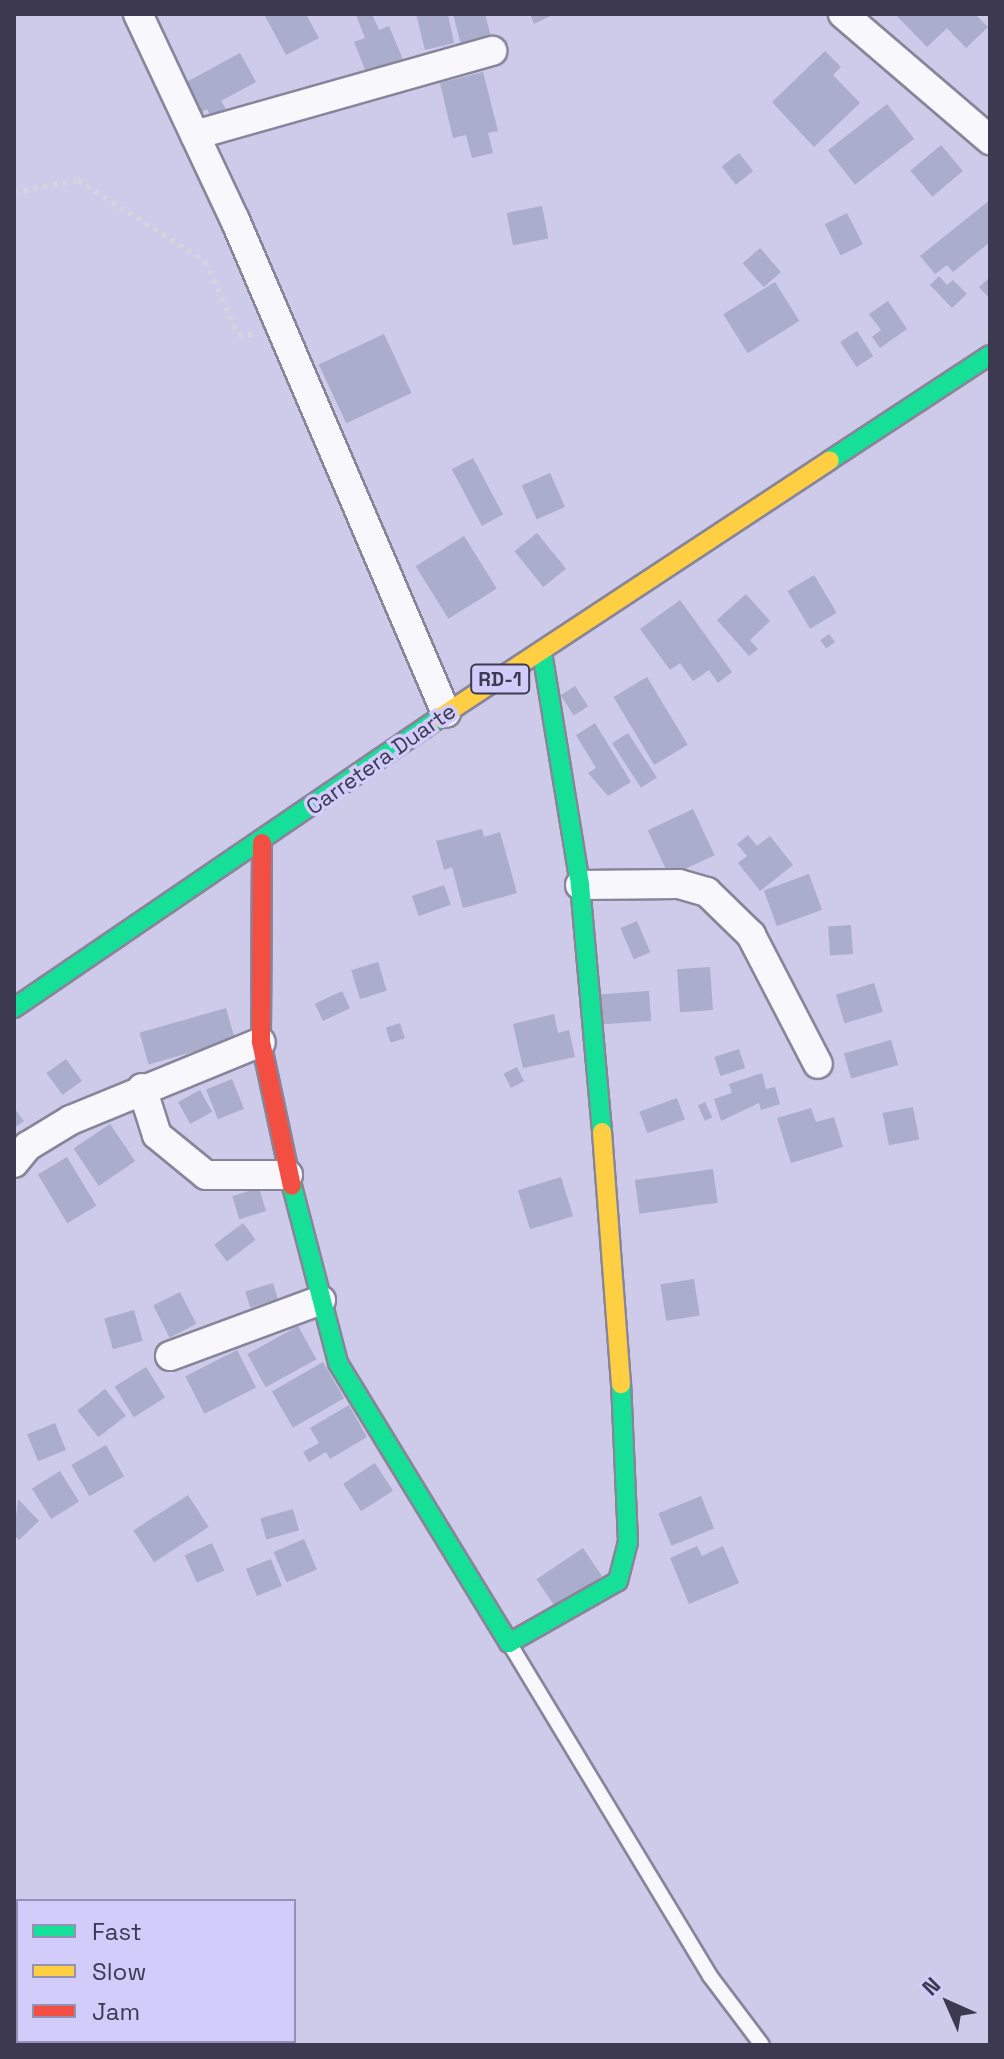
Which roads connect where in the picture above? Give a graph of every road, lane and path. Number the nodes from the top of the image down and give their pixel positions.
1 (138, 14) edge
2 (843, 14) edge
3 (492, 51) dead end
4 (195, 135) junction
5 (990, 140) edge
6 (14, 192) edge
7 (284, 334) junction
8 (990, 355) edge
9 (542, 652) junction
10 (446, 713) junction
11 (262, 843) junction
12 (580, 885) junction
13 (14, 1008) edge
14 (261, 1042) junction
15 (818, 1064) dead end
16 (142, 1088) junction
17 (14, 1163) edge
18 (288, 1175) junction
19 (321, 1300) junction
20 (170, 1356) dead end
21 (509, 1643) junction
22 (762, 2045) edge

1 - 4 street
2 - 5 street
3 - 4 street
4 - 7 street
6 - 7 path
7 - 10 street
8 - 9 street, Carretera Duarte / RD-1
9 - 10 street, Carretera Duarte / RD-1
9 - 12 street
10 - 11 street, Carretera Duarte / RD-1
11 - 13 street, Carretera Duarte / RD-1
11 - 14 street
12 - 15 street
12 - 21 street
14 - 16 street
14 - 18 street
16 - 17 street
16 - 18 street
18 - 19 street
19 - 20 street
19 - 21 street
21 - 22 lane

